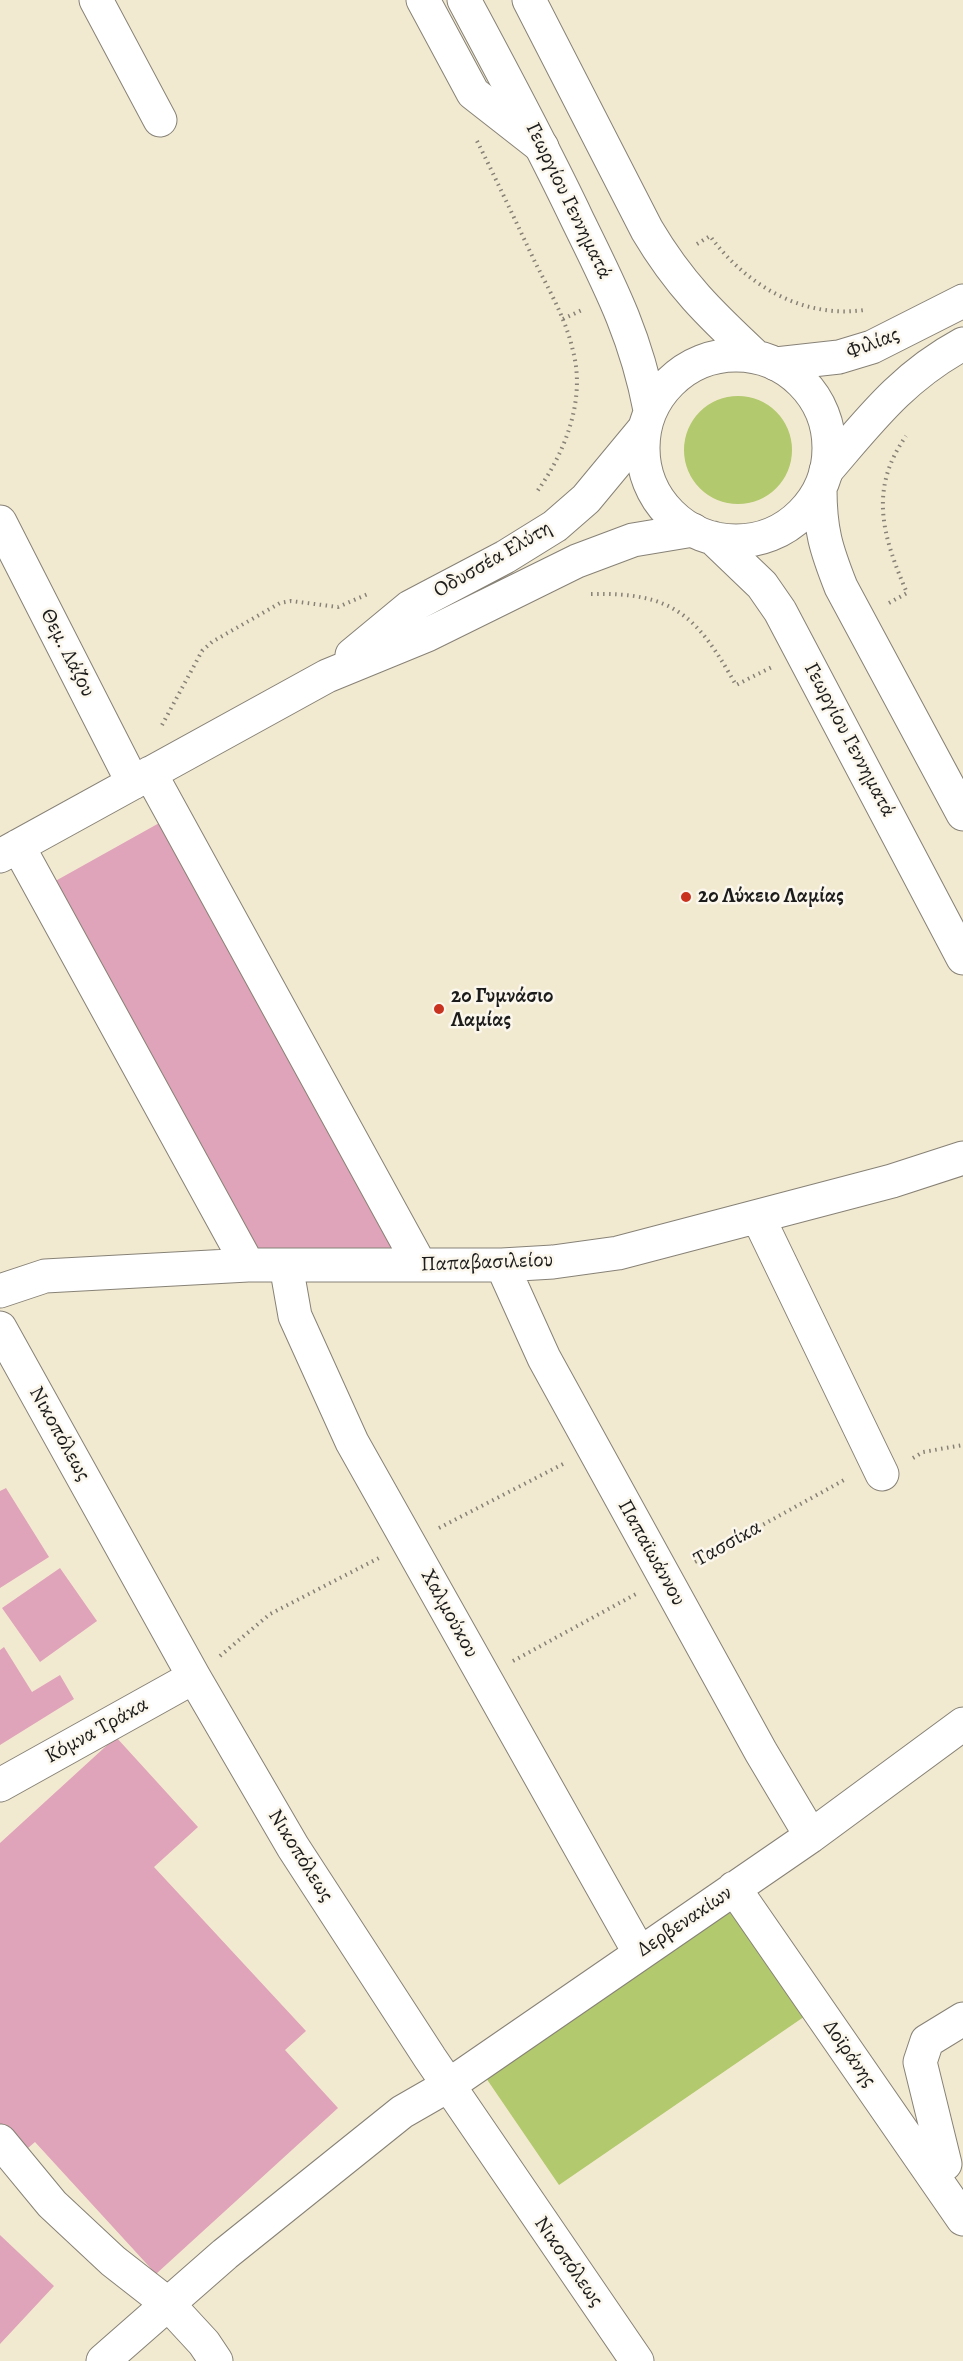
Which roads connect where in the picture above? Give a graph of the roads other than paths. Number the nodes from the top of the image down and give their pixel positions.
1 (96, 0) edge
2 (423, 0) edge
3 (464, 0) edge
4 (529, 0) edge
5 (160, 120) dead end
6 (542, 147) junction
7 (963, 301) edge
8 (963, 344) edge
9 (765, 360) junction
10 (647, 419) junction
11 (823, 480) junction
12 (0, 522) edge
13 (703, 534) junction
14 (327, 676) junction
15 (141, 778) junction
16 (963, 814) edge
17 (9, 851) edge
18 (963, 958) edge
19 (963, 1158) edge
20 (758, 1217) junction
21 (248, 1265) junction
22 (286, 1265) junction
23 (420, 1265) junction
24 (502, 1265) junction
25 (0, 1291) edge
26 (0, 1328) edge
27 (8, 1363) edge
28 (882, 1474) road end
29 (194, 1677) junction
30 (963, 1724) edge
31 (0, 1785) edge
32 (811, 1836) junction
33 (734, 1888) junction
34 (639, 1952) junction
35 (963, 2019) edge
36 (449, 2085) junction
37 (0, 2141) edge
38 (946, 2165) edge
39 (963, 2219) edge
40 (168, 2304) junction
41 (104, 2361) edge
42 (216, 2361) edge
43 (637, 2361) edge

1 - 5 street
2 - 6 street
3 - 6 street, Γεωργίου Γεννηματά
4 - 9 street
6 - 10 street, Γεωργίου Γεννηματά
7 - 9 street, Φιλίας
8 - 11 street, Φιλίας
9 - 10 street
9 - 11 street
10 - 13 street, Γεωργίου Γεννηματά
10 - 14 street, Οδυσσέα Ελύτη
11 - 13 street
11 - 16 street
12 - 15 street, Θεμ. Λάζου
13 - 14 street, Οδυσσέα Ελύτη
13 - 18 street, Γεωργίου Γεννηματά
14 - 15 street, Οδυσσέα Ελύτη
15 - 17 street, Οδυσσέα Ελύτη
15 - 23 street, Θεμ. Λάζου
17 - 21 street
19 - 20 street, Παπαβασιλείου
20 - 24 street, Παπαβασιλείου
20 - 28 street
21 - 22 street, Παπαβασιλείου
21 - 25 street, Παπαβασιλείου
22 - 23 street, Παπαβασιλείου
22 - 34 street, Χαλμούκου
23 - 24 street, Παπαβασιλείου
24 - 32 street, Παπαϊωάννου
26 - 27 street, Νικοπόλεως
27 - 29 street, Νικοπόλεως
29 - 31 street, Κόμνα Τράκα
29 - 36 street, Νικοπόλεως
30 - 32 street, Δερβενακίων
32 - 33 street, Δερβενακίων
33 - 34 street, Δερβενακίων
33 - 38 street, Δοϊράνης
34 - 36 street, Δερβενακίων
35 - 38 street
36 - 40 street, Δερβενακίων
36 - 43 street, Νικοπόλεως
37 - 40 street
38 - 39 street, Δοϊράνης
40 - 41 street, Δερβενακίων
40 - 42 street

